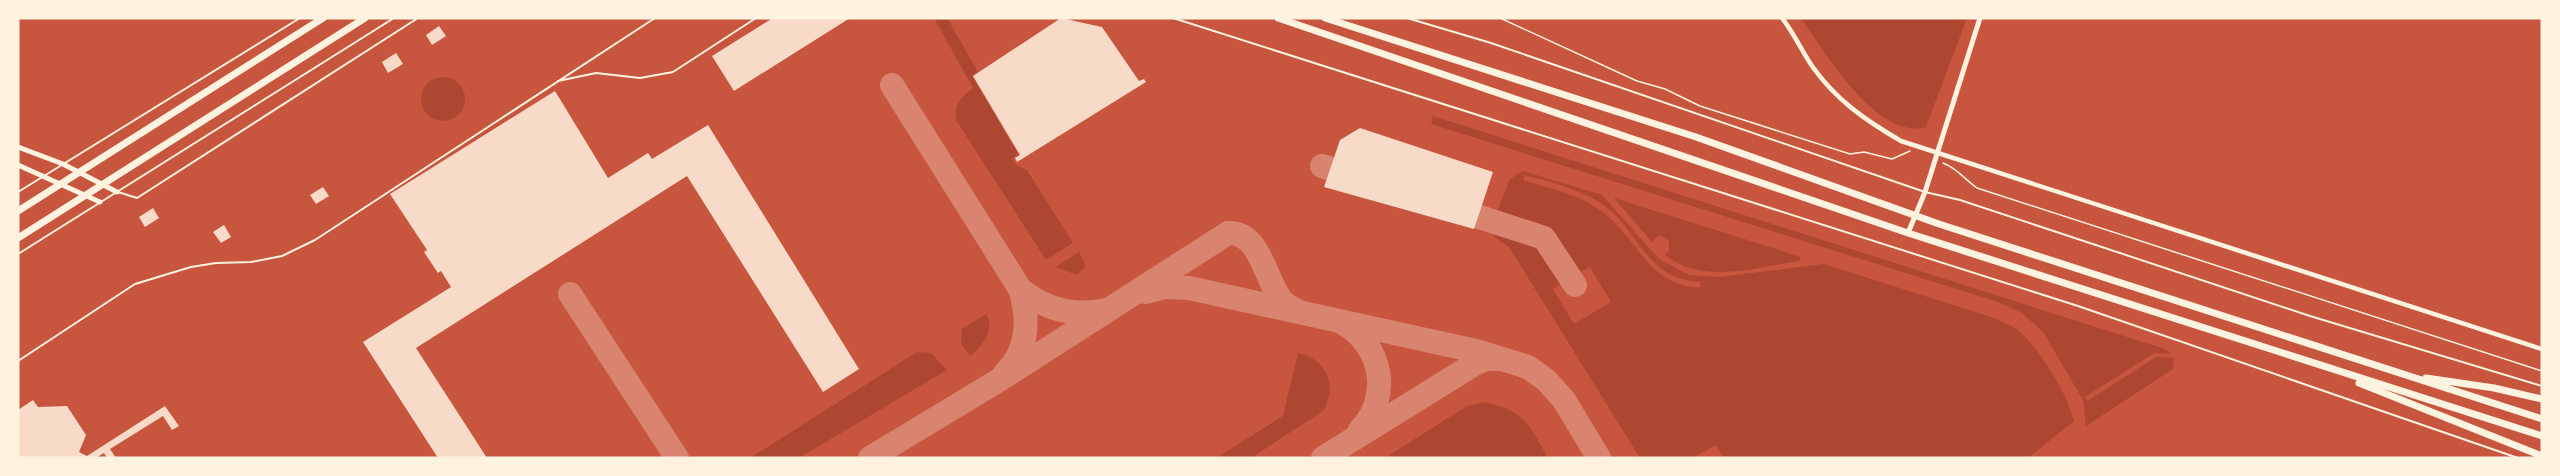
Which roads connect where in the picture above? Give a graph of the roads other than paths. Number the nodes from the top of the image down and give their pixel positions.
1 (300, 18) edge
2 (323, 18) edge
3 (365, 18) edge
4 (394, 18) edge
5 (418, 18) edge
6 (656, 18) edge
7 (756, 18) edge
8 (1173, 18) edge
9 (1278, 18) edge
10 (1325, 18) edge
11 (1407, 18) edge
12 (1782, 18) edge
13 (1980, 18) edge
14 (555, 81) junction
15 (18, 147) edge
16 (1938, 151) junction
17 (63, 164) junction
18 (18, 165) edge
19 (80, 173) junction
20 (44, 176) junction
21 (102, 183) junction
22 (62, 184) junction
23 (18, 192) edge
24 (117, 192) junction
25 (1925, 192) junction
26 (84, 195) junction
27 (100, 202) junction
28 (18, 211) edge
29 (1915, 215) junction
30 (1908, 233) junction
31 (18, 238) edge
32 (18, 254) edge
33 (2542, 349) edge
34 (18, 361) edge
35 (2310, 363) junction
36 (2406, 375) junction
37 (2542, 386) edge
38 (2542, 399) edge
39 (2542, 419) edge
40 (2542, 436) edge
41 (2541, 456) edge
42 (2518, 458) edge

1 - 17 lane
2 - 19 main road
3 - 21 main road
4 - 24 lane
5 - 24 lane
6 - 14 lane
7 - 14 lane
8 - 42 lane
9 - 30 main road
10 - 29 main road
11 - 25 lane
12 - 16 street
13 - 16 street
14 - 34 lane
15 - 17 street
16 - 25 street
16 - 33 street
17 - 19 street
17 - 20 lane
18 - 20 street
19 - 21 street
19 - 22 main road
20 - 22 street
20 - 23 lane
21 - 24 street
21 - 26 main road
22 - 26 street
22 - 28 main road
24 - 27 lane
25 - 29 street
25 - 37 lane
26 - 27 street
26 - 31 main road
27 - 32 lane
29 - 30 street
29 - 36 main road
30 - 35 main road
35 - 40 main road
35 - 41 main road
36 - 38 main road
36 - 39 main road

